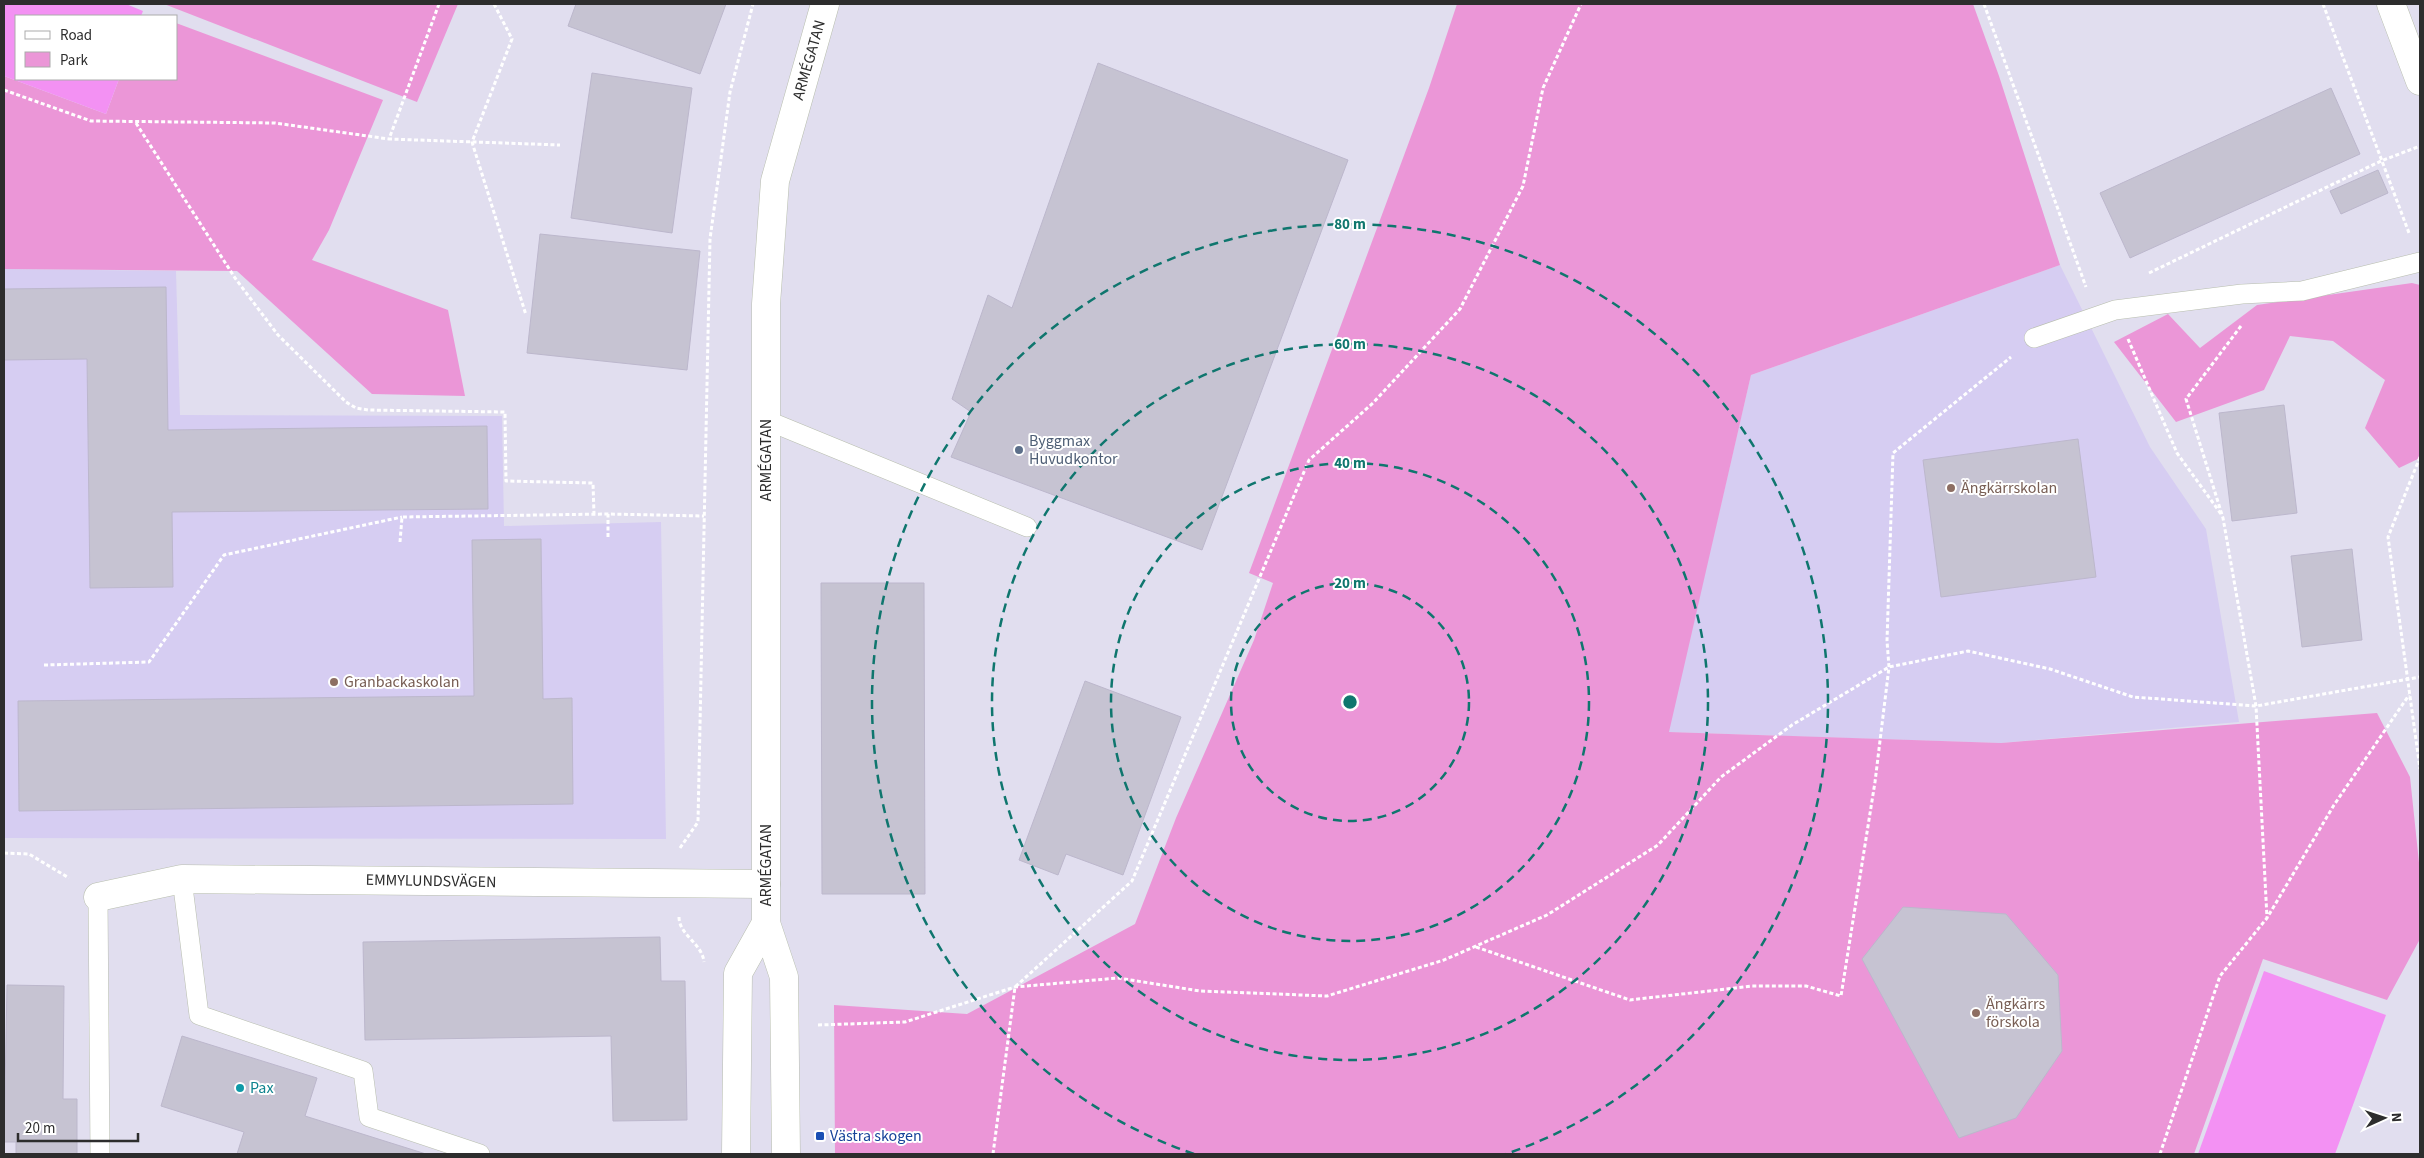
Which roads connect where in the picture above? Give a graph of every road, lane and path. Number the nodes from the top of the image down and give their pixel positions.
1 (439, 4) edge
2 (494, 4) edge
3 (753, 4) edge
4 (825, 4) edge
5 (1581, 4) edge
6 (1984, 4) edge
7 (2323, 4) edge
8 (2391, 4) edge
9 (2417, 64) edge
10 (4, 90) edge
11 (136, 123) junction
12 (389, 138) junction
13 (472, 142) junction
14 (560, 145) dead end
15 (2420, 146) edge
16 (2381, 161) junction
17 (2410, 238) dead end
18 (2420, 262) edge
19 (2266, 293) junction
20 (2115, 310) junction
21 (526, 315) dead end
22 (2034, 338) joint
23 (766, 420) junction
24 (2420, 457) edge
25 (594, 514) junction
26 (608, 514) junction
27 (704, 516) junction
28 (402, 517) junction
29 (2223, 518) junction
30 (1027, 527) dead end
31 (608, 537) dead end
32 (400, 542) dead end
33 (44, 665) dead end
34 (1889, 667) junction
35 (2420, 677) edge
36 (2406, 678) junction
37 (2409, 695) junction
38 (2256, 706) junction
39 (2420, 769) edge
40 (4, 853) edge
41 (182, 879) junction
42 (678, 883) junction
43 (766, 884) junction
44 (98, 897) junction
45 (2267, 918) junction
46 (766, 923) junction
47 (1476, 946) junction
48 (704, 964) dead end
49 (1015, 987) junction
50 (784, 1025) junction
51 (100, 1154) edge
52 (480, 1154) edge
53 (736, 1154) edge
54 (786, 1154) edge
55 (993, 1154) edge
56 (2160, 1154) edge

1 - 12 path
2 - 13 path
3 - 27 path
4 - 23 street, ARMÉGATAN
5 - 49 path
6 - 20 path
7 - 16 path
8 - 9 street
10 - 11 path
11 - 12 path
11 - 25 path
12 - 13 path
13 - 14 path
13 - 21 path
15 - 16 path
16 - 17 path
16 - 20 path
18 - 19 lane
19 - 20 lane
19 - 29 path
20 - 22 lane
20 - 29 path
22 - 34 path
23 - 30 lane
23 - 43 street, ARMÉGATAN
24 - 36 path
25 - 26 path
25 - 28 path
26 - 27 path
26 - 31 path
27 - 42 path
28 - 32 path
28 - 33 path
29 - 38 path
34 - 38 path
34 - 47 path
34 - 47 path
35 - 36 path
36 - 37 path
36 - 38 path
37 - 39 path
37 - 45 path
38 - 45 path
40 - 44 path
41 - 42 street, EMMYLUNDSVÄGEN
41 - 44 street, EMMYLUNDSVÄGEN
41 - 52 lane
42 - 43 street, EMMYLUNDSVÄGEN
42 - 48 path
43 - 46 street, ARMÉGATAN
44 - 51 lane
45 - 56 path
46 - 50 street, ARMÉGATAN
46 - 53 street, ARMÉGATAN
47 - 49 path
49 - 50 path
49 - 55 path
50 - 54 street, ARMÉGATAN

